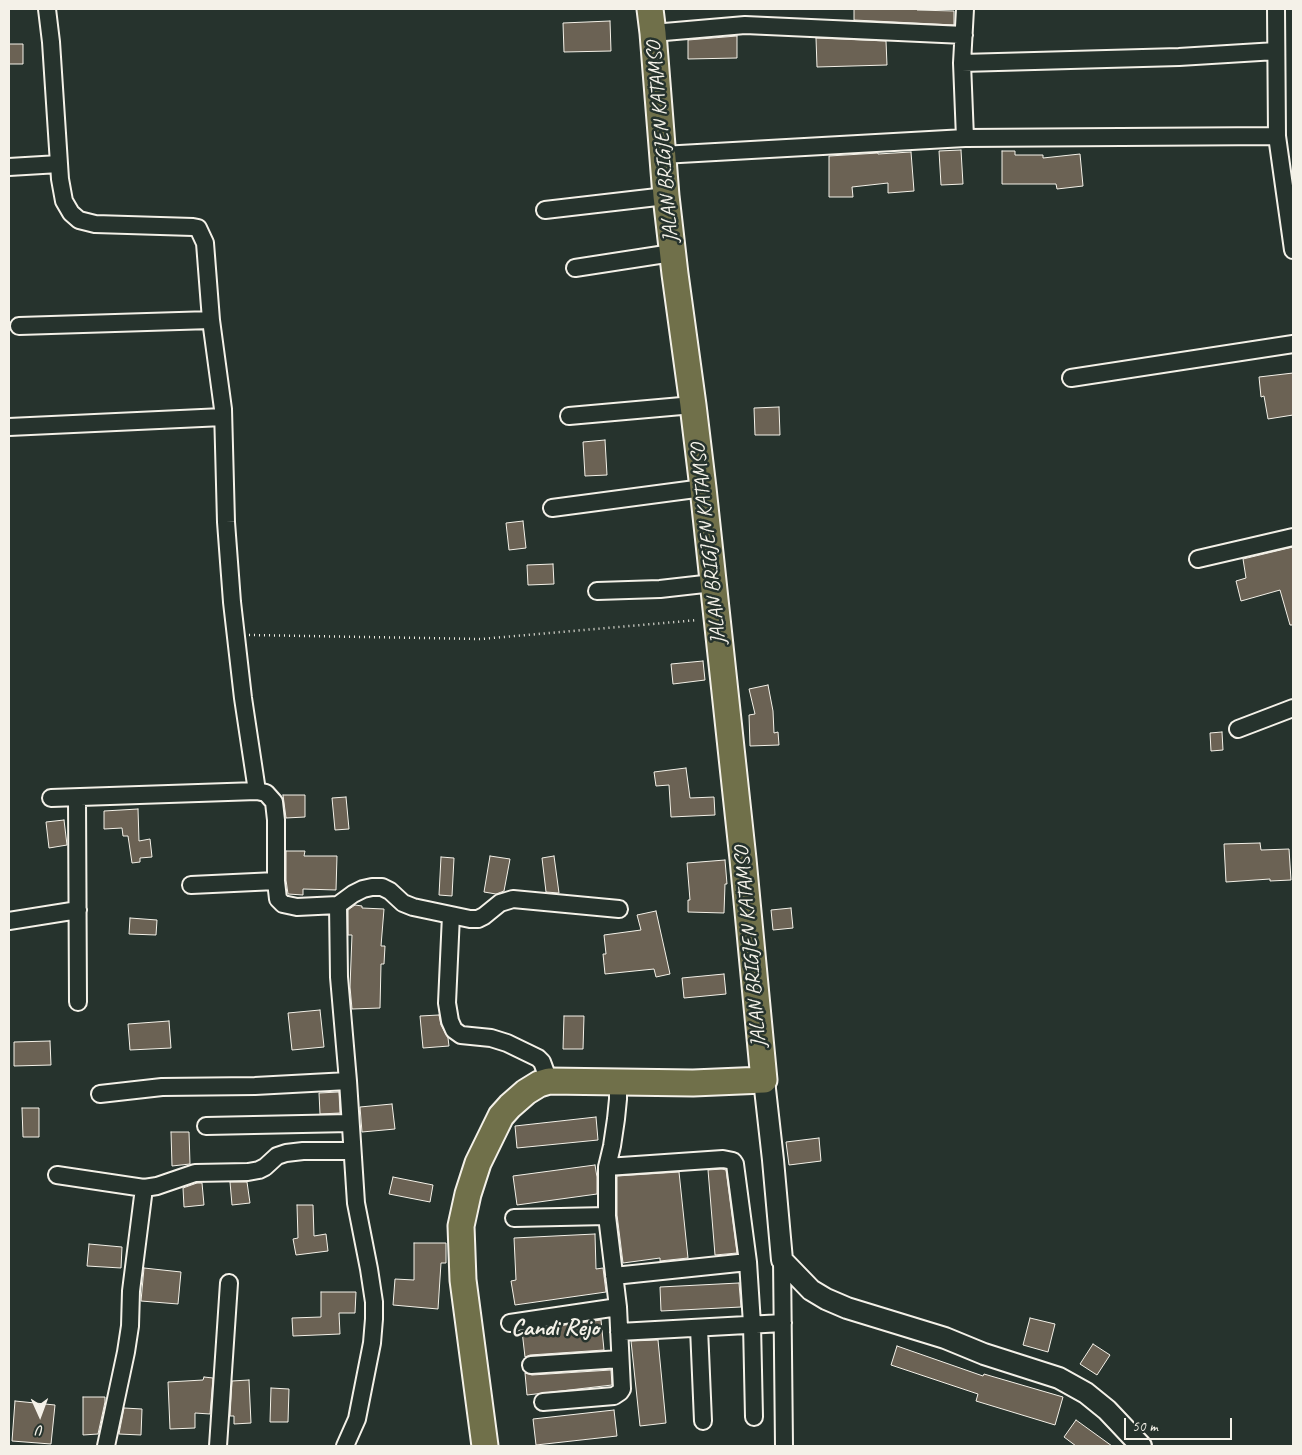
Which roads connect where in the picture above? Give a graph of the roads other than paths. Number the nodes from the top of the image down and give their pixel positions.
1 (47, 9) edge
2 (965, 9) edge
3 (1276, 9) edge
4 (652, 21) edge
5 (964, 35) junction
6 (1276, 51) junction
7 (962, 63) junction
8 (1277, 136) junction
9 (965, 138) junction
10 (662, 155) junction
11 (59, 164) junction
12 (9, 167) edge
13 (666, 196) junction
14 (545, 210) dead end
15 (1293, 250) edge
16 (672, 253) junction
17 (575, 268) dead end
18 (211, 320) junction
19 (20, 326) dead end
20 (1293, 344) edge
21 (1072, 378) dead end
22 (694, 405) junction
23 (568, 416) dead end
24 (224, 417) junction
25 (9, 427) edge
26 (703, 488) junction
27 (552, 508) dead end
28 (1293, 537) edge
29 (1198, 559) dead end
30 (713, 583) junction
31 (597, 591) dead end
32 (1293, 708) edge
33 (1238, 729) dead end
34 (257, 791) junction
35 (51, 798) dead end
36 (77, 798) junction
37 (276, 881) junction
38 (191, 885) dead end
39 (338, 905) junction
40 (619, 909) dead end
41 (78, 910) junction
42 (451, 915) junction
43 (9, 921) edge
44 (78, 1002) dead end
45 (764, 1080) junction
46 (348, 1081) junction
47 (549, 1081) junction
48 (618, 1082) junction
49 (100, 1094) dead end
50 (350, 1123) junction
51 (206, 1126) dead end
52 (352, 1151) junction
53 (607, 1166) junction
54 (57, 1174) dead end
55 (144, 1188) junction
56 (606, 1216) junction
57 (514, 1218) dead end
58 (782, 1260) junction
59 (748, 1262) junction
60 (614, 1276) junction
61 (229, 1284) dead end
62 (618, 1307) junction
63 (510, 1322) dead end
64 (783, 1323) junction
65 (752, 1324) junction
66 (699, 1328) junction
67 (619, 1332) junction
68 (620, 1359) junction
69 (531, 1366) dead end
70 (543, 1402) dead end
71 (754, 1417) dead end
72 (703, 1420) dead end
73 (106, 1446) edge
74 (218, 1446) edge
75 (345, 1446) edge
76 (485, 1446) edge
77 (784, 1446) edge
78 (1141, 1446) edge

1 - 11 street
2 - 5 street
3 - 6 street
4 - 5 street
4 - 10 main road, JALAN BRIGJEN KATAMSO
5 - 7 street
6 - 7 street
6 - 8 street
7 - 9 street
8 - 9 street
8 - 15 street
9 - 10 street
10 - 13 main road, JALAN BRIGJEN KATAMSO
11 - 12 street
11 - 18 street
13 - 14 street
13 - 16 main road, JALAN BRIGJEN KATAMSO
16 - 17 street
16 - 22 main road, JALAN BRIGJEN KATAMSO
18 - 19 street
18 - 24 street
20 - 21 street
22 - 23 street
22 - 26 main road, JALAN BRIGJEN KATAMSO
24 - 25 street
24 - 34 street
26 - 27 street
26 - 30 main road, JALAN BRIGJEN KATAMSO
28 - 29 street
30 - 31 street
30 - 45 main road, JALAN BRIGJEN KATAMSO
32 - 33 street
34 - 36 street
34 - 37 street
35 - 36 street
36 - 41 street
37 - 38 street
37 - 39 street
39 - 42 street
39 - 46 street
40 - 42 street
41 - 43 street
41 - 44 street
42 - 47 street
45 - 48 main road
45 - 58 street
46 - 49 street
46 - 50 street
47 - 48 main road
47 - 76 main road
48 - 53 street
50 - 51 street
50 - 52 street
52 - 55 street
52 - 75 street
53 - 56 street
53 - 59 street
54 - 55 street
55 - 73 street
56 - 57 street
56 - 60 street
58 - 64 street
58 - 78 street
59 - 60 street
59 - 65 street
60 - 62 street
61 - 74 street
62 - 63 street
62 - 67 street
64 - 65 street
64 - 77 street
65 - 66 street
65 - 71 street
66 - 67 street
66 - 72 street
67 - 68 street
68 - 69 street
68 - 70 street

